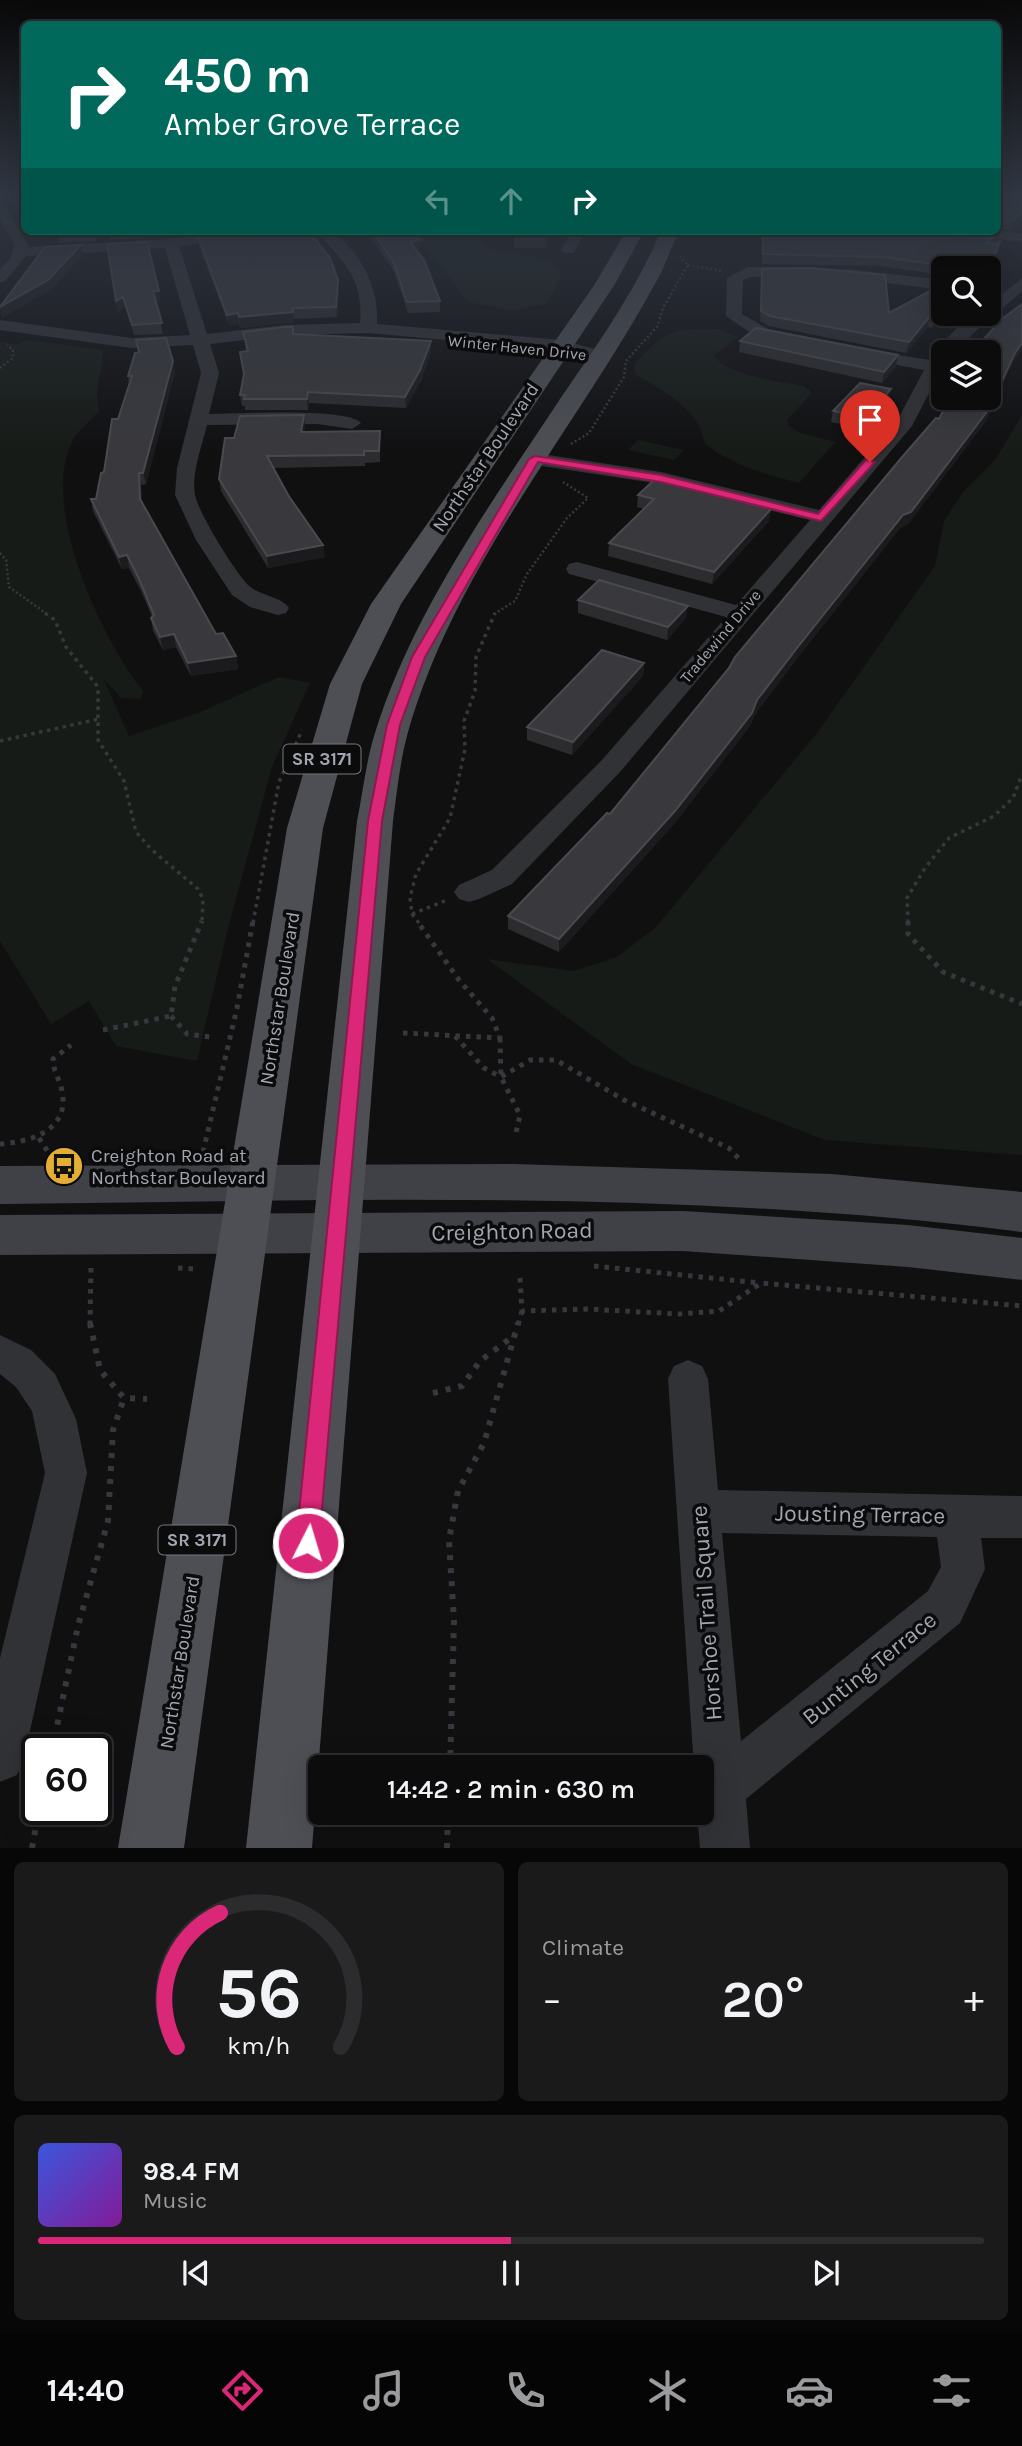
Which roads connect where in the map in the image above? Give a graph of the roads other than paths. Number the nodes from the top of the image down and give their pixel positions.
1 (183, 280) edge
2 (362, 280) edge
3 (607, 280) edge
4 (647, 280) edge
5 (735, 280) edge
6 (893, 280) edge
7 (931, 284) edge
8 (1022, 284) edge
9 (1001, 296) edge
10 (1008, 297) junction
11 (1001, 303) edge
12 (0, 326) edge
13 (969, 326) edge
14 (368, 328) junction
15 (201, 340) junction
16 (957, 340) edge
17 (813, 343) edge
18 (838, 348) edge
19 (559, 350) junction
20 (600, 356) junction
21 (931, 357) edge
22 (931, 378) edge
23 (199, 420) junction
24 (352, 424) dead end
25 (546, 460) junction
26 (821, 517) junction
27 (577, 569) dead end
28 (278, 608) dead end
29 (739, 613) junction
30 (469, 892) road end
31 (0, 1185) edge
32 (340, 1207) junction
33 (247, 1208) junction
34 (1022, 1212) edge
35 (0, 1235) edge
36 (1022, 1259) edge
37 (0, 1353) edge
38 (688, 1379) dead end
39 (698, 1511) junction
40 (956, 1516) junction
41 (1022, 1517) edge
42 (1, 1753) edge
43 (720, 1789) junction
44 (151, 1847) edge
45 (278, 1847) edge
46 (724, 1847) edge

1 - 15 street
2 - 14 street
3 - 19 main road, Northstar Boulevard / SR 3171
4 - 20 main road, SR 3171
5 - 17 street
6 - 7 street
8 - 10 street, Tradewind Drive
9 - 10 street
10 - 11 street, Tradewind Drive
12 - 15 street, Winter Haven Drive
13 - 16 street, Tradewind Drive
14 - 15 street, Winter Haven Drive
14 - 19 street, Winter Haven Drive
15 - 23 street
18 - 21 street
19 - 20 street, Winter Haven Drive
19 - 33 main road, Northstar Boulevard / SR 3171
20 - 25 main road, SR 3171
22 - 26 street, Tradewind Drive
23 - 24 street
23 - 28 street
25 - 26 street
25 - 32 main road, SR 3171
26 - 29 street, Tradewind Drive
27 - 29 street
29 - 30 street, Tradewind Drive
31 - 33 street, Creighton Road
32 - 33 street, Creighton Road
32 - 34 street, Creighton Road
32 - 36 street, Creighton Road
32 - 45 main road, SR 3171
33 - 35 street, Creighton Road
33 - 44 main road, Northstar Boulevard / SR 3171
37 - 42 street
38 - 39 street, Horshoe Trail Square
39 - 40 street, Jousting Terrace
39 - 43 street, Horshoe Trail Square
40 - 41 street, Jousting Terrace
40 - 43 street, Bunting Terrace
43 - 46 street, Horshoe Trail Square

